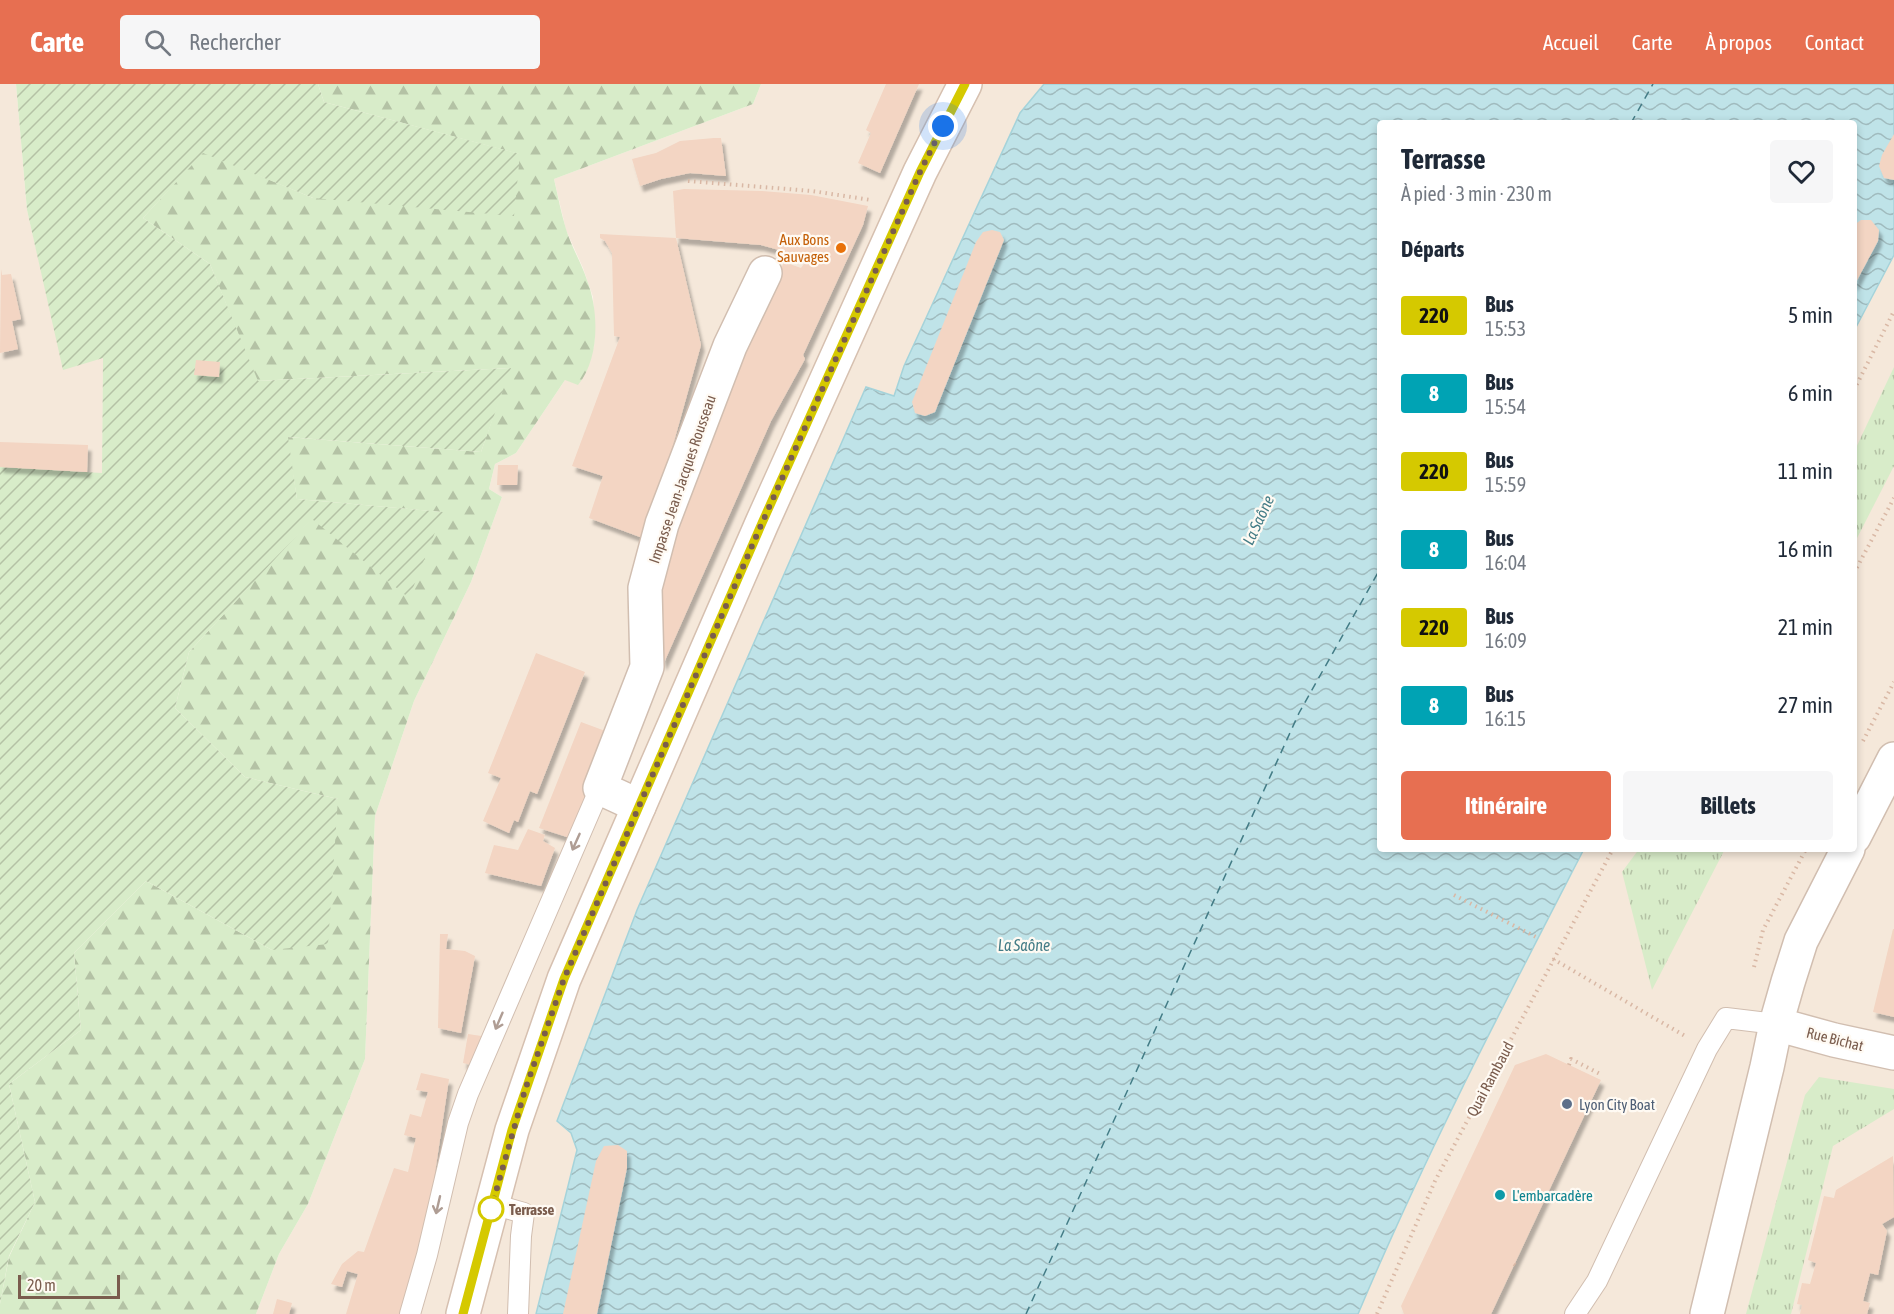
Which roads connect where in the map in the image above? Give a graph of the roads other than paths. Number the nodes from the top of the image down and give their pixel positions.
1 (965, 84) edge
2 (765, 273) dead end
3 (1894, 759) edge
4 (600, 788) junction
5 (639, 806) junction
6 (1857, 831) edge
7 (1846, 852) edge
8 (1776, 1024) junction
9 (1894, 1053) edge
10 (492, 1204) junction
11 (410, 1314) edge
12 (463, 1314) edge
13 (518, 1314) edge
14 (1575, 1314) edge
15 (1707, 1314) edge

1 - 5 street
2 - 4 street, Impasse Jean-Jacques Rousseau
3 - 6 street
4 - 5 street
4 -> 11 lane
5 - 10 street
7 - 8 street
8 - 9 street, Rue Bichat
8 - 14 lane
8 - 15 street
10 - 12 street
10 - 13 lane

